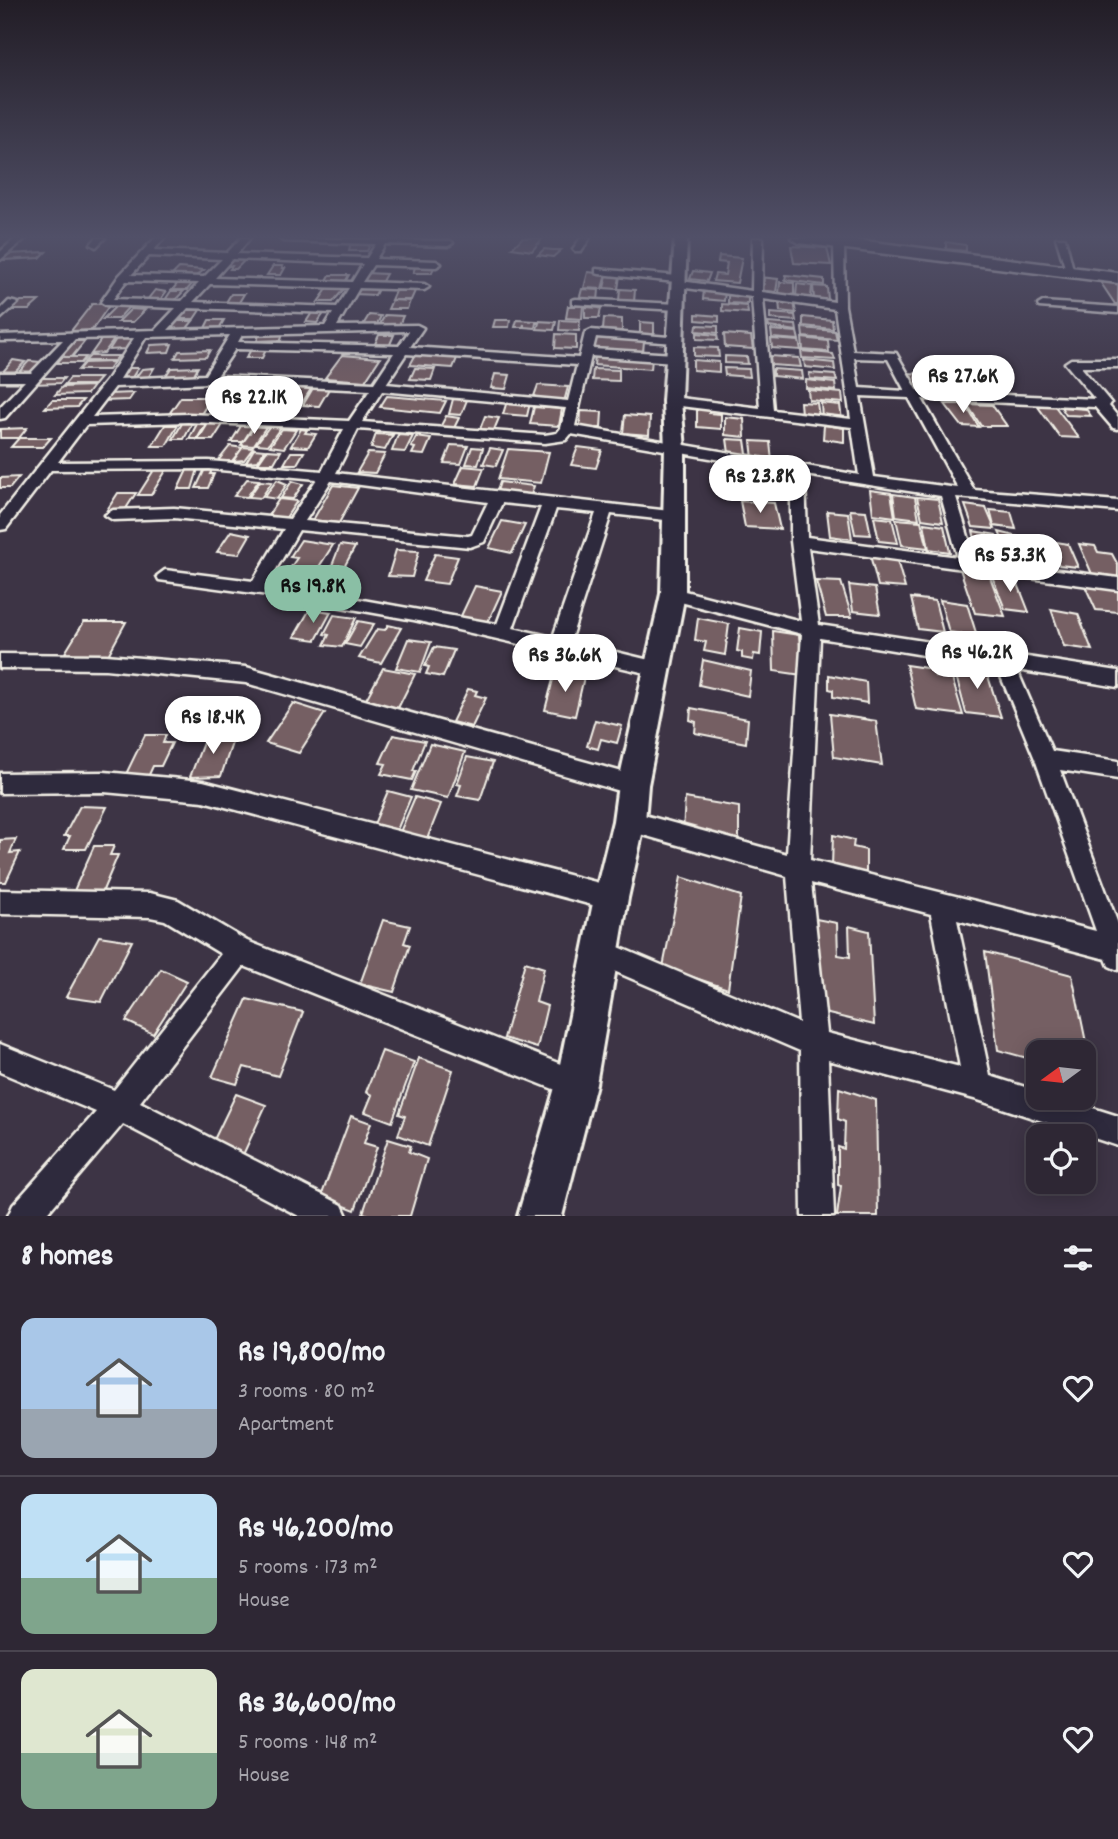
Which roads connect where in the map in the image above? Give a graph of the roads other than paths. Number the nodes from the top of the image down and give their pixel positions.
1 (757, 294) edge
2 (111, 295) edge
3 (193, 295) edge
4 (349, 295) edge
5 (638, 295) edge
6 (678, 295) edge
7 (762, 295) edge
8 (840, 295) edge
9 (576, 302) dead end
10 (13, 303) dead end
11 (184, 304) junction
12 (1043, 305) dead end
13 (840, 306) junction
14 (339, 310) junction
15 (1118, 310) edge
16 (0, 316) edge
17 (330, 328) junction
18 (238, 331) junction
19 (143, 333) junction
20 (159, 333) junction
21 (74, 334) junction
22 (0, 338) edge
23 (231, 345) junction
24 (674, 349) junction
25 (401, 350) junction
26 (847, 354) junction
27 (586, 357) junction
28 (1118, 363) edge
29 (0, 377) edge
30 (35, 377) junction
31 (209, 379) junction
32 (111, 383) junction
33 (379, 387) junction
34 (853, 392) junction
35 (914, 394) junction
36 (672, 401) junction
37 (1107, 403) edge
38 (573, 405) junction
39 (767, 413) junction
40 (0, 415) edge
41 (83, 421) junction
42 (858, 424) junction
43 (353, 425) junction
44 (1118, 425) edge
45 (568, 429) junction
46 (675, 449) junction
47 (47, 466) junction
48 (798, 470) junction
49 (327, 476) junction
50 (867, 481) junction
51 (947, 492) junction
52 (969, 494) junction
53 (497, 498) junction
54 (551, 502) junction
55 (606, 509) junction
56 (1117, 509) edge
57 (113, 515) dead end
58 (674, 516) junction
59 (0, 525) edge
60 (294, 525) junction
61 (799, 541) junction
62 (968, 564) junction
63 (165, 576) dead end
64 (1118, 584) edge
65 (258, 586) junction
66 (673, 594) junction
67 (811, 630) junction
68 (503, 631) junction
69 (559, 645) junction
70 (1003, 660) junction
71 (0, 661) edge
72 (659, 670) junction
73 (1118, 679) edge
74 (1045, 759) junction
75 (1118, 770) edge
76 (0, 783) edge
77 (633, 785) junction
78 (629, 821) junction
79 (798, 868) junction
80 (611, 898) junction
81 (0, 902) edge
82 (941, 904) junction
83 (239, 951) junction
84 (1117, 952) edge
85 (601, 953) junction
86 (814, 1043) junction
87 (0, 1058) edge
88 (576, 1084) junction
89 (978, 1086) junction
90 (119, 1107) junction
91 (1118, 1131) edge
92 (24, 1216) edge
93 (331, 1216) edge
94 (540, 1216) edge
95 (818, 1216) edge

1 - 39 street
2 - 11 street
3 - 11 street
4 - 14 street
5 - 9 street
6 - 24 street
7 - 13 street
8 - 13 street
10 - 16 street
11 - 14 street
11 - 20 street
12 - 15 street
13 - 26 street
14 - 17 street
17 - 18 street
17 - 25 street
18 - 20 street
18 - 23 street
19 - 20 street
19 - 21 street
19 - 32 street
21 - 22 street
21 - 30 street
23 - 25 street
23 - 31 street
24 - 27 street
24 - 27 street
24 - 36 street
25 - 27 street
25 - 33 street
26 - 34 street
26 - 35 street
27 - 38 street
28 - 37 street
29 - 30 street
30 - 40 street
31 - 32 street
31 - 33 street
32 - 41 street
33 - 38 street
33 - 43 street
34 - 35 street
34 - 42 street
35 - 37 street
35 - 52 street
36 - 39 street
36 - 46 street
37 - 44 street
38 - 45 street
39 - 42 street
41 - 43 street
41 - 47 street
42 - 50 street
43 - 45 street
43 - 49 street
45 - 46 street
46 - 48 street
46 - 58 street
47 - 49 street
47 - 59 street
48 - 50 street
48 - 61 street
49 - 53 street
49 - 60 street
50 - 51 street
51 - 52 street
51 - 62 street
52 - 56 street
53 - 54 street
53 - 60 street
54 - 55 street
54 - 68 street
55 - 58 street
55 - 69 street
57 - 60 street
58 - 66 street
60 - 65 street
61 - 62 street
61 - 67 street
62 - 64 street
63 - 65 street
65 - 68 street
66 - 67 street
66 - 72 street
67 - 70 street
67 - 79 street
68 - 69 street
69 - 72 street
70 - 73 street
70 - 74 street
71 - 77 street
72 - 77 street
74 - 75 street
74 - 84 street
76 - 80 street
77 - 78 street
78 - 79 street
78 - 80 street
79 - 82 street
79 - 86 street
80 - 85 street
81 - 83 street
82 - 84 street
82 - 89 street
83 - 88 street
83 - 90 street
85 - 86 street
85 - 88 street
86 - 89 street
86 - 95 street
87 - 90 street
88 - 94 street
89 - 91 street
90 - 92 street
90 - 93 street

